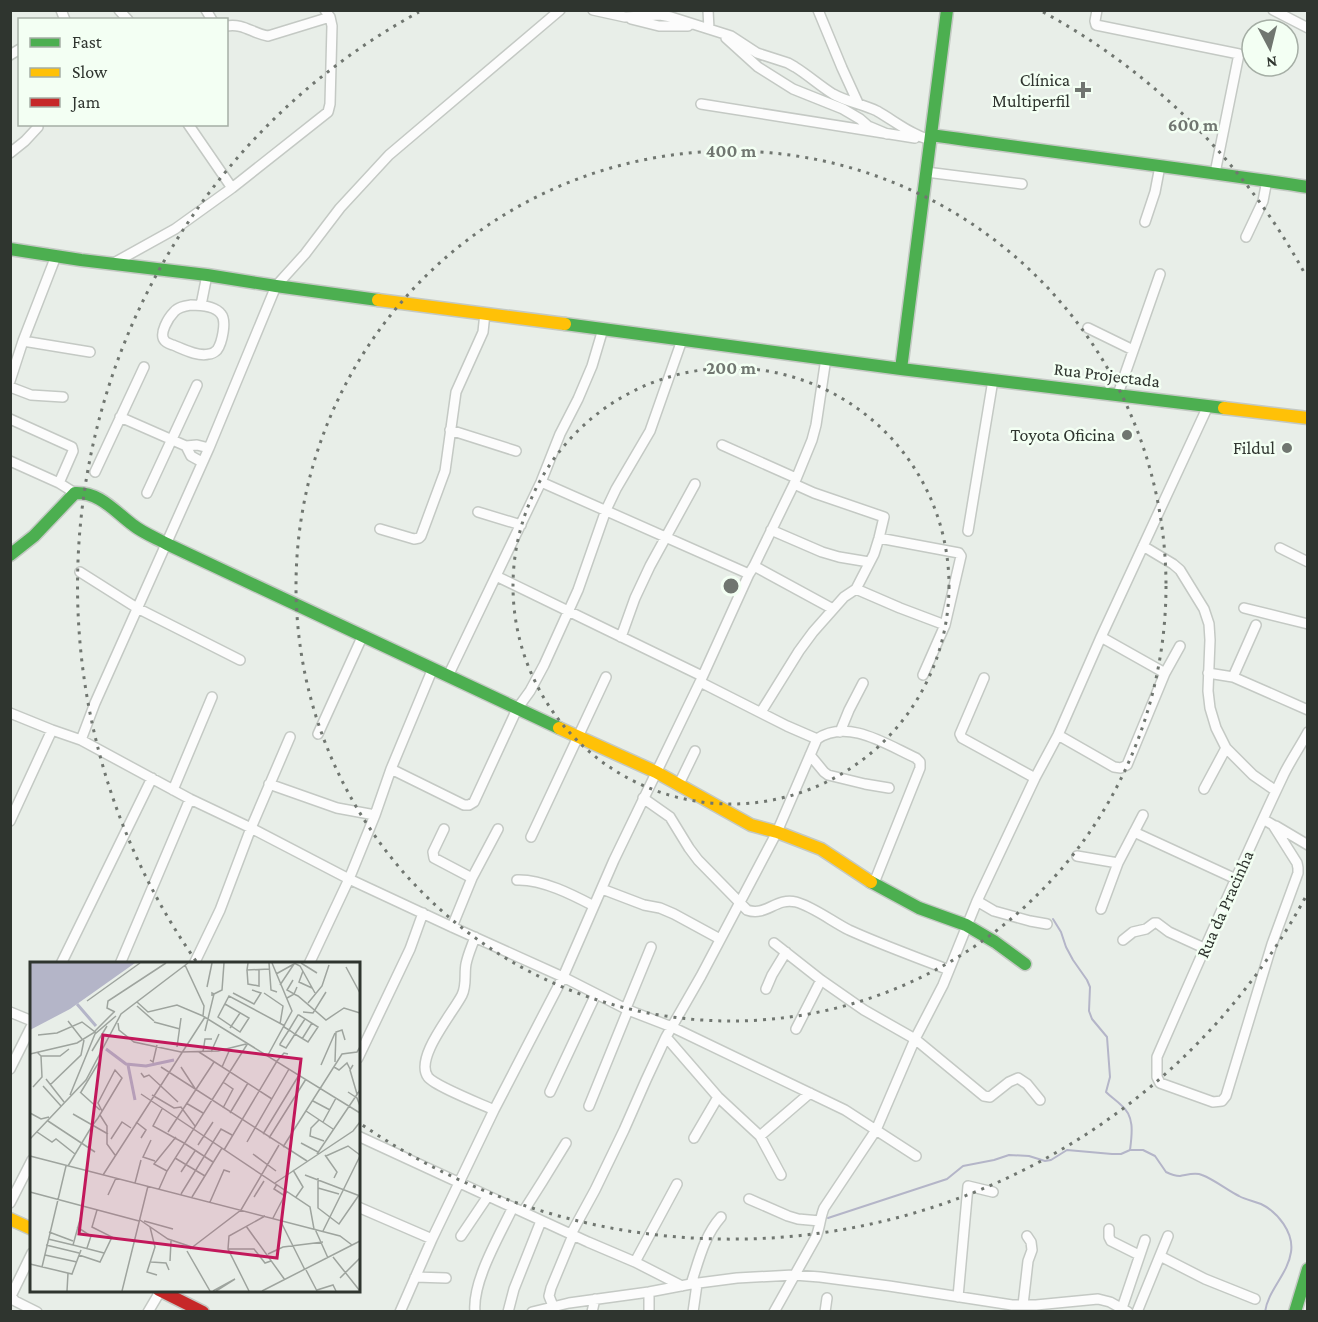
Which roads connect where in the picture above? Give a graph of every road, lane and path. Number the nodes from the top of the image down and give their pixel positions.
1 (560, 10) edge
2 (593, 10) edge
3 (609, 10) edge
4 (708, 10) edge
5 (818, 10) edge
6 (947, 10) edge
7 (1097, 10) edge
8 (1273, 10) edge
9 (327, 14) edge
10 (624, 17) junction
11 (228, 26) edge
12 (1308, 28) edge
13 (709, 29) junction
14 (858, 103) junction
15 (701, 105) dead end
16 (189, 126) edge
17 (38, 127) dead end
18 (887, 134) junction
19 (931, 137) junction
20 (10, 153) edge
21 (1160, 165) junction
22 (926, 172) junction
23 (1215, 173) junction
24 (1267, 180) junction
25 (1022, 184) dead end
26 (1308, 187) edge
27 (232, 188) junction
28 (1144, 222) dead end
29 (1246, 237) dead end
30 (11, 248) edge
31 (56, 256) junction
32 (112, 264) junction
33 (1160, 274) dead end
34 (207, 275) junction
35 (276, 286) junction
36 (201, 305) junction
37 (485, 313) junction
38 (1088, 328) dead end
39 (603, 329) junction
40 (682, 339) junction
41 (24, 341) junction
42 (1133, 350) junction
43 (90, 352) dead end
44 (826, 358) junction
45 (144, 367) dead end
46 (902, 369) junction
47 (993, 380) junction
48 (10, 381) edge
49 (197, 385) dead end
50 (10, 387) edge
51 (1118, 394) junction
52 (63, 397) dead end
53 (1208, 406) junction
54 (120, 417) junction
55 (1308, 418) edge
56 (10, 419) edge
57 (450, 430) junction
58 (172, 440) junction
59 (186, 446) junction
60 (722, 446) dead end
61 (209, 448) junction
62 (516, 451) dead end
63 (10, 461) edge
64 (202, 462) junction
65 (95, 472) dead end
66 (795, 481) junction
67 (541, 482) junction
68 (59, 483) junction
69 (695, 484) dead end
70 (75, 493) junction
71 (147, 493) dead end
72 (606, 510) junction
73 (478, 512) dead end
74 (521, 525) junction
75 (380, 529) dead end
76 (771, 530) junction
77 (968, 531) dead end
78 (665, 537) junction
79 (879, 538) junction
80 (167, 544) junction
81 (1143, 546) junction
82 (1280, 548) dead end
83 (10, 555) edge
84 (869, 562) junction
85 (1308, 562) edge
86 (752, 570) junction
87 (80, 572) dead end
88 (496, 576) junction
89 (856, 590) junction
90 (137, 608) junction
91 (1244, 608) dead end
92 (833, 609) junction
93 (569, 610) junction
94 (1308, 624) edge
95 (945, 625) junction
96 (1256, 625) dead end
97 (363, 635) junction
98 (621, 637) junction
99 (1101, 637) junction
100 (1180, 646) dead end
101 (240, 660) dead end
102 (433, 668) junction
103 (1166, 673) junction
104 (1208, 674) junction
105 (923, 675) dead end
106 (448, 676) junction
107 (606, 677) dead end
108 (1233, 677) junction
109 (984, 678) dead end
110 (701, 679) junction
111 (863, 683) dead end
112 (212, 697) dead end
113 (517, 709) junction
114 (1308, 710) edge
115 (761, 712) junction
116 (10, 713) edge
117 (52, 730) junction
118 (840, 732) junction
119 (1308, 732) edge
120 (318, 734) dead end
121 (1058, 735) junction
122 (290, 736) dead end
123 (577, 737) junction
124 (81, 740) junction
125 (817, 740) junction
126 (1226, 748) junction
127 (695, 751) dead end
128 (810, 755) junction
129 (391, 769) junction
130 (656, 772) junction
131 (152, 778) junction
132 (1035, 778) junction
133 (269, 784) junction
134 (679, 784) junction
135 (889, 788) dead end
136 (1204, 789) dead end
137 (173, 790) junction
138 (1276, 791) junction
139 (643, 798) junction
140 (190, 800) junction
141 (375, 815) junction
142 (1143, 815) dead end
143 (1263, 819) junction
144 (10, 821) edge
145 (1273, 825) junction
146 (251, 828) junction
147 (444, 829) dead end
148 (498, 829) dead end
149 (777, 832) junction
150 (1134, 832) junction
151 (531, 837) dead end
152 (1308, 845) edge
153 (1077, 856) dead end
154 (1118, 863) junction
155 (472, 878) junction
156 (349, 879) junction
157 (1236, 879) junction
158 (517, 880) dead end
159 (874, 883) junction
160 (602, 890) junction
161 (977, 901) junction
162 (740, 902) junction
163 (594, 906) junction
164 (1101, 909) dead end
165 (423, 913) junction
166 (1047, 924) dead end
167 (966, 925) junction
168 (452, 927) junction
169 (475, 938) junction
170 (720, 939) junction
171 (1123, 940) dead end
172 (774, 943) dead end
173 (651, 947) dead end
174 (1204, 948) junction
175 (786, 952) junction
176 (61, 962) edge
177 (120, 962) edge
178 (194, 962) edge
179 (309, 962) edge
180 (1026, 964) dead end
181 (950, 970) junction
182 (563, 977) junction
183 (821, 980) junction
184 (766, 989) dead end
185 (596, 994) junction
186 (627, 1009) junction
187 (10, 1012) edge
188 (30, 1022) edge
189 (30, 1027) edge
190 (672, 1027) junction
191 (796, 1029) dead end
192 (666, 1037) junction
193 (915, 1039) junction
194 (360, 1054) edge
195 (10, 1069) edge
196 (550, 1092) dead end
197 (810, 1094) junction
198 (718, 1097) junction
199 (1040, 1100) dead end
200 (590, 1106) dead end
201 (494, 1110) junction
202 (876, 1130) junction
203 (760, 1136) junction
204 (360, 1137) edge
205 (694, 1138) dead end
206 (566, 1143) dead end
207 (916, 1156) dead end
208 (30, 1164) edge
209 (781, 1174) dead end
210 (459, 1182) junction
211 (677, 1184) dead end
212 (993, 1192) dead end
213 (488, 1196) junction
214 (749, 1199) dead end
215 (10, 1203) edge
216 (360, 1208) edge
217 (518, 1209) junction
218 (721, 1217) dead end
219 (10, 1219) edge
220 (542, 1221) junction
221 (820, 1221) junction
222 (30, 1228) edge
223 (1109, 1229) dead end
224 (572, 1234) junction
225 (461, 1236) dead end
226 (1027, 1236) dead end
227 (1168, 1236) dead end
228 (432, 1239) junction
229 (1145, 1239) dead end
230 (1139, 1255) junction
231 (1160, 1256) junction
232 (30, 1257) edge
233 (635, 1262) junction
234 (1308, 1269) edge
235 (794, 1275) junction
236 (415, 1277) junction
237 (446, 1278) dead end
238 (690, 1285) junction
239 (159, 1292) edge
240 (162, 1292) edge
241 (649, 1292) junction
242 (958, 1297) junction
243 (827, 1298) dead end
244 (595, 1299) junction
245 (1255, 1299) dead end
246 (1023, 1305) junction
247 (553, 1306) junction
248 (1125, 1310) edge
249 (37, 1311) edge
250 (148, 1311) edge
251 (203, 1311) edge
252 (400, 1311) edge
253 (475, 1311) edge
254 (508, 1311) edge
255 (532, 1311) edge
256 (592, 1311) edge
257 (649, 1311) edge
258 (693, 1311) edge
259 (774, 1311) edge
260 (825, 1311) edge
261 (1137, 1311) edge
262 (1295, 1311) edge

1 - 35 street
2 - 10 street
3 - 10 street
4 - 13 street
5 - 14 street
6 - 19 street
7 - 23 street
8 - 12 street
9 - 11 street
9 - 27 street
10 - 13 street
13 - 14 street
13 - 18 street
14 - 19 street
15 - 18 street
16 - 27 street
17 - 20 street
18 - 19 street
19 - 21 street
19 - 22 street
21 - 23 street
21 - 28 street
22 - 25 street
22 - 46 street
23 - 24 street
24 - 26 street
24 - 29 street
27 - 32 street
30 - 31 street, Rua Projectada
31 - 32 street, Rua Projectada
31 - 41 street
32 - 34 street, Rua Projectada
33 - 42 street
34 - 35 street, Rua Projectada
34 - 36 street
35 - 37 street, Rua Projectada
35 - 61 street
36 - 36 street
37 - 39 street, Rua Projectada
37 - 57 street
38 - 42 street
39 - 40 street, Rua Projectada
39 - 67 street
40 - 44 street, Rua Projectada
40 - 72 street
41 - 43 street
41 - 48 street
42 - 51 street
44 - 46 street, Rua Projectada
44 - 66 street
45 - 54 street
46 - 47 street, Rua Projectada
47 - 51 street, Rua Projectada
47 - 77 street
49 - 58 street
50 - 52 street
51 - 53 street, Rua Projectada
53 - 55 street, Rua Projectada
53 - 81 street
54 - 58 street
54 - 65 street
56 - 68 street
57 - 62 street
57 - 75 street
58 - 59 street
58 - 71 street
59 - 61 street
59 - 64 street
60 - 66 street
61 - 64 street
63 - 68 street
64 - 80 street
66 - 76 street
66 - 79 street
67 - 72 street
67 - 74 street
68 - 70 street
69 - 78 street
70 - 80 street
70 - 83 street
72 - 78 street
72 - 93 street
73 - 74 street
74 - 88 street
76 - 84 street
76 - 86 street
78 - 86 street
78 - 98 street
79 - 84 street
79 - 95 street
80 - 90 street
80 - 97 street
81 - 99 street
81 - 104 street
82 - 85 street
84 - 89 street
86 - 92 street
86 - 110 street
87 - 90 street
88 - 93 street
88 - 106 street
89 - 92 street
89 - 95 street
90 - 101 street
90 - 124 street
91 - 94 street
92 - 115 street
93 - 98 street
93 - 113 street
95 - 105 street
96 - 108 street
97 - 102 street
97 - 120 street
98 - 110 street
99 - 103 street
99 - 121 street
100 - 103 street
102 - 106 street
102 - 129 street
103 - 121 street
104 - 108 street
104 - 126 street
106 - 113 street
107 - 123 street
108 - 114 street
109 - 132 street
110 - 115 street
110 - 130 street
111 - 118 street
112 - 137 street
113 - 123 street
113 - 129 street
115 - 125 street
116 - 117 street
117 - 124 street
117 - 144 street
118 - 125 street
118 - 159 street
119 - 138 street, Rua da Pracinha
121 - 132 street
122 - 133 street
123 - 130 street
123 - 151 street
124 - 131 street
125 - 128 street
126 - 136 street
126 - 138 street
127 - 134 street
128 - 135 street
128 - 149 street
129 - 141 street
130 - 134 street
130 - 139 street
131 - 137 street
131 - 176 street
132 - 161 street
133 - 141 street
133 - 146 street
134 - 149 street
137 - 140 street
138 - 143 street, Rua da Pracinha
139 - 160 street
139 - 162 street
140 - 146 street
140 - 177 street
141 - 156 street
142 - 150 street
143 - 145 street
143 - 157 street, Rua da Pracinha
145 - 152 street
145 - 174 street, Rua da Pracinha
146 - 156 street
146 - 178 street
147 - 155 street
148 - 155 street
149 - 159 street
149 - 162 street
150 - 154 street
150 - 157 street
153 - 154 street
154 - 164 street
155 - 168 street
156 - 165 street
156 - 179 street
157 - 174 street, Rua da Pracinha
158 - 163 street
159 - 167 street
160 - 163 street
160 - 170 street
161 - 166 street
161 - 167 street
162 - 170 street
162 - 181 street
163 - 182 street
165 - 168 street
165 - 194 street
167 - 180 street
167 - 181 street
168 - 169 street
169 - 182 street
169 - 201 street
170 - 190 street
171 - 174 street
172 - 175 street
173 - 186 street
175 - 183 street
175 - 184 street
181 - 193 street
182 - 185 street
182 - 201 street
183 - 191 street
183 - 193 street
185 - 186 street
185 - 196 street
186 - 190 street
186 - 200 street
187 - 188 street
189 - 195 street
190 - 192 street
190 - 197 street
192 - 198 street
192 - 224 street
193 - 199 street
193 - 202 street
197 - 202 street
197 - 203 street
198 - 203 street
198 - 205 street
201 - 210 street
202 - 207 street
202 - 221 street
203 - 209 street
204 - 210 street
206 - 217 street
208 - 215 street
210 - 213 street
210 - 228 street
211 - 233 street
212 - 242 street
213 - 217 street
213 - 225 street
214 - 221 street
216 - 228 street
217 - 220 street
217 - 253 street
218 - 238 street
219 - 222 street
220 - 224 street
220 - 254 street
221 - 235 street
223 - 230 street
224 - 233 street
224 - 247 street
226 - 246 street
227 - 231 street
228 - 236 street
229 - 230 street
230 - 248 street
231 - 245 street
231 - 261 street
232 - 249 street
233 - 238 street
234 - 262 street
235 - 238 street
235 - 242 street
235 - 259 street
236 - 237 street
236 - 252 street
238 - 241 street
238 - 258 street
239 - 250 street
240 - 251 street
241 - 244 street
241 - 257 street
242 - 246 street
243 - 260 street
244 - 247 street
244 - 256 street
246 - 248 street
247 - 255 street

